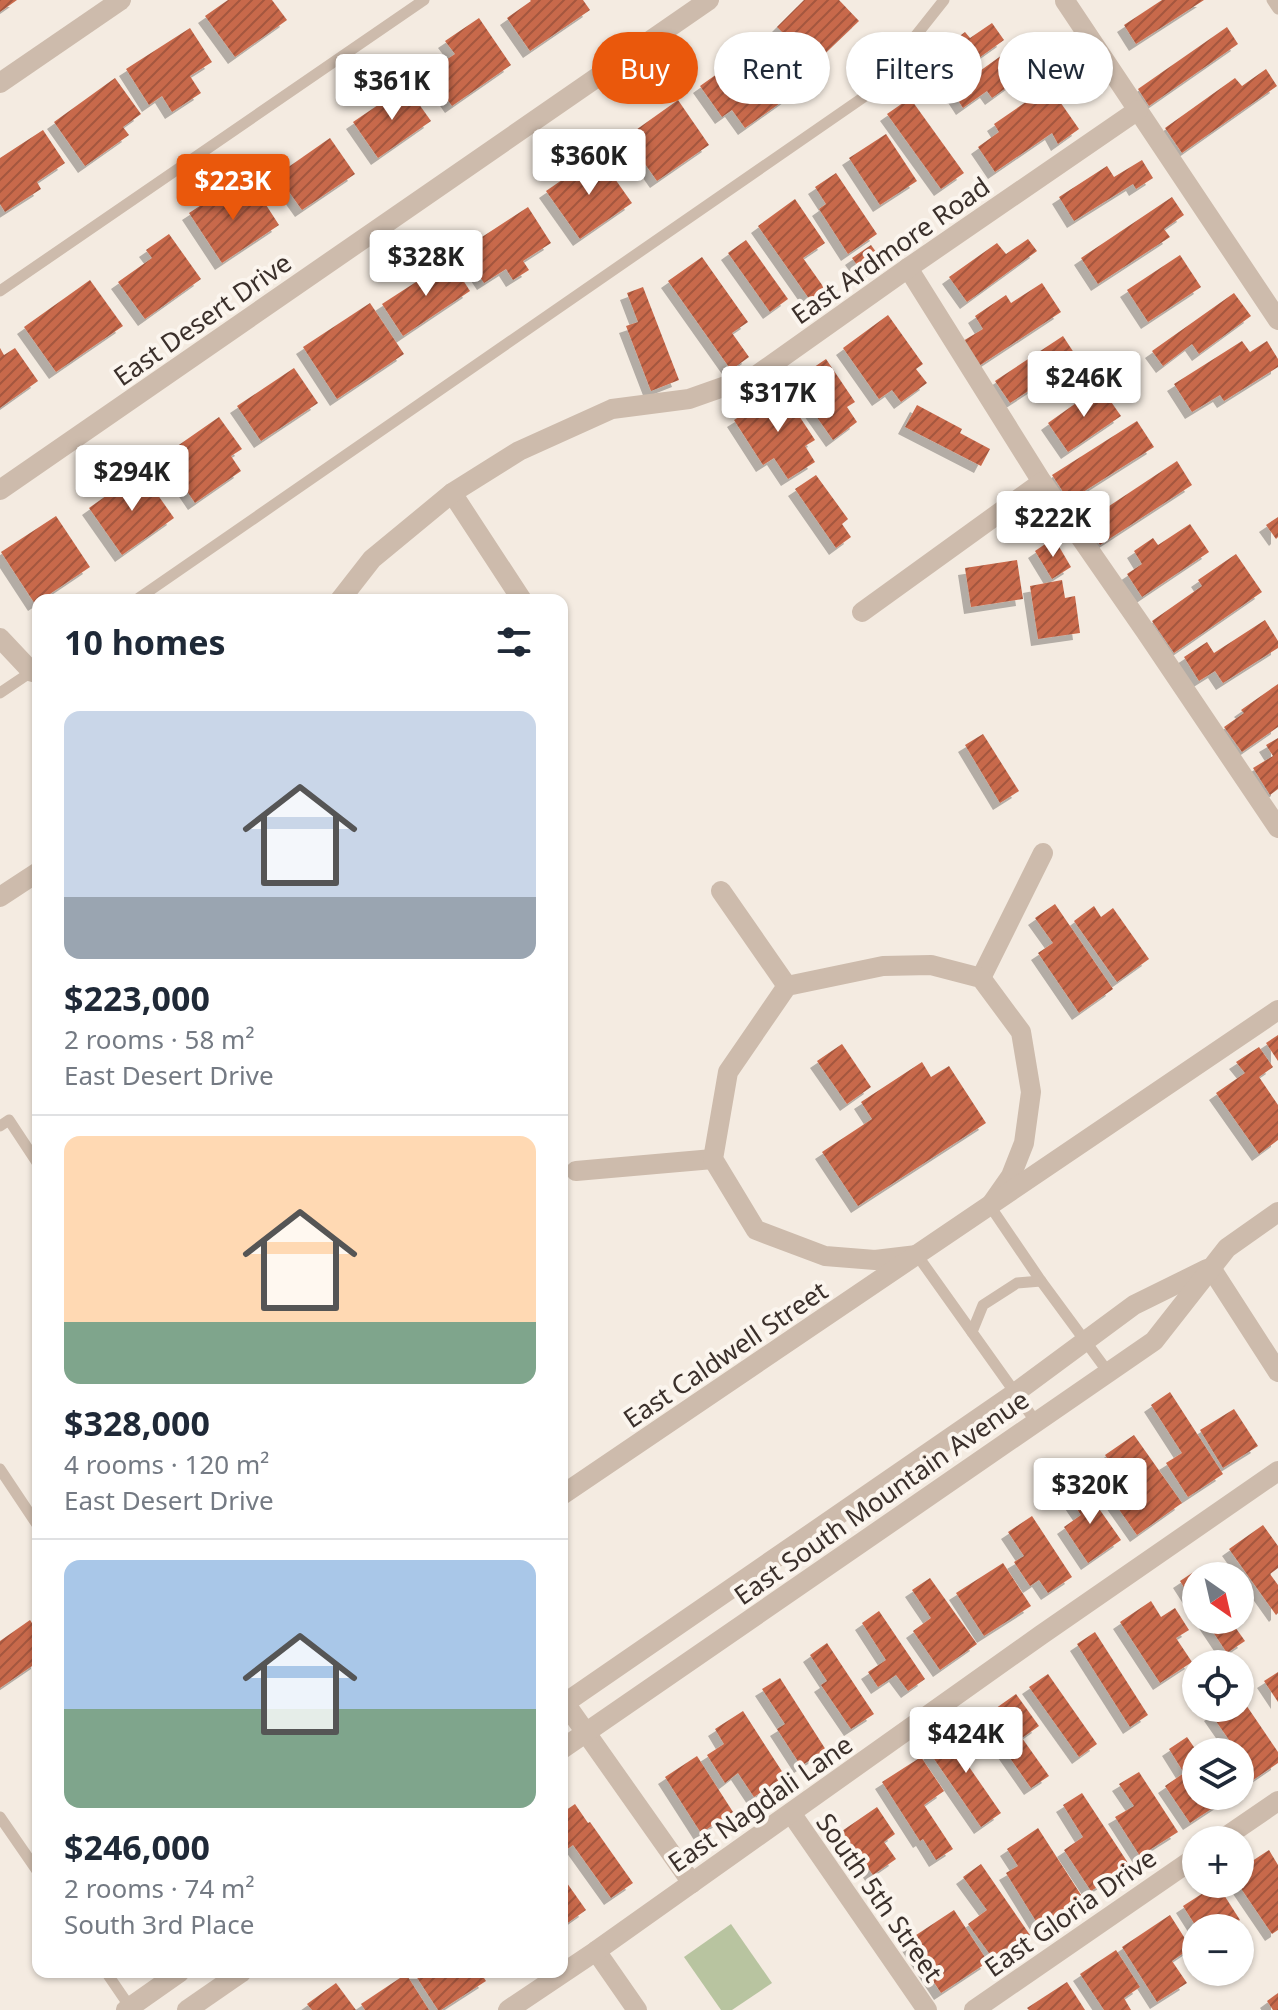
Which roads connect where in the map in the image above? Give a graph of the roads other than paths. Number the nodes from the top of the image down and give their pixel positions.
1 (121, 0) edge
2 (424, 0) edge
3 (709, 0) edge
4 (944, 0) edge
5 (1272, 0) edge
6 (1065, 1) edge
7 (1278, 9) edge
8 (0, 83) edge
9 (1138, 110) junction
10 (908, 268) junction
11 (0, 291) edge
12 (1278, 320) edge
13 (1042, 482) junction
14 (0, 490) edge
15 (452, 493) junction
16 (145, 594) edge
17 (345, 594) edge
18 (518, 594) edge
19 (862, 612) dead end
20 (0, 638) edge
21 (32, 667) edge
22 (32, 672) edge
23 (0, 693) edge
24 (1278, 828) edge
25 (1043, 853) dead end
26 (32, 876) edge
27 (721, 891) dead end
28 (0, 897) edge
29 (981, 978) junction
30 (787, 986) junction
31 (1278, 1010) edge
32 (4, 1123) edge
33 (32, 1157) edge
34 (713, 1159) junction
35 (576, 1171) dead end
36 (990, 1206) junction
37 (1278, 1212) edge
38 (917, 1255) junction
39 (1211, 1268) junction
40 (1041, 1281) junction
41 (972, 1332) junction
42 (1085, 1341) junction
43 (1108, 1372) junction
44 (1278, 1372) edge
45 (1015, 1393) junction
46 (1036, 1422) junction
47 (0, 1469) edge
48 (1278, 1471) edge
49 (568, 1491) edge
50 (32, 1517) edge
51 (568, 1701) edge
52 (568, 1709) edge
53 (586, 1733) junction
54 (568, 1745) edge
55 (1278, 1801) edge
56 (791, 1813) junction
57 (0, 1817) edge
58 (1241, 1826) edge
59 (32, 1863) edge
60 (1182, 1867) edge
61 (692, 1883) junction
62 (596, 1951) junction
63 (568, 1970) edge
64 (110, 1978) edge
65 (171, 1978) edge
66 (233, 1978) edge
67 (556, 1978) edge
68 (128, 2008) edge
69 (187, 2010) edge
70 (508, 2010) edge
71 (637, 2010) edge
72 (927, 2010) edge
73 (974, 2010) edge

1 - 8 street
2 - 11 lane
3 - 14 street, East Desert Drive
4 - 16 lane
5 - 7 lane
6 - 9 street
9 - 10 street, East Ardmore Road
9 - 12 street
10 - 13 street
10 - 15 street, East Ardmore Road
13 - 19 street
13 - 24 street
15 - 17 street, East Ardmore Road
15 - 18 street
20 - 21 street
22 - 23 lane
25 - 29 street
26 - 28 street
27 - 30 street
29 - 30 street
29 - 36 street, East Caldwell Street
30 - 34 street
31 - 36 street, East Caldwell Street
32 - 33 lane
34 - 35 street
34 - 38 street, East Caldwell Street
36 - 38 street, East Caldwell Street
36 - 40 lane
37 - 39 street, East South Mountain Avenue
38 - 41 lane
38 - 49 street, East Caldwell Street
39 - 42 street, East South Mountain Avenue
39 - 43 street, East South Mountain Avenue
39 - 44 street
40 - 41 lane
40 - 42 lane
41 - 45 lane
42 - 43 lane
42 - 45 street, East South Mountain Avenue
43 - 46 street, East South Mountain Avenue
45 - 46 lane
45 - 51 street, East South Mountain Avenue
46 - 53 street, East South Mountain Avenue
47 - 50 lane
48 - 56 street, East Nagdali Lane
52 - 53 street
53 - 54 street, East South Mountain Avenue
53 - 61 street
55 - 58 street
56 - 61 street, East Nagdali Lane
56 - 72 street, South 5th Street
57 - 59 lane
60 - 73 street, East Gloria Drive
61 - 62 street, East Nagdali Lane
62 - 63 street, East Nagdali Lane
62 - 71 street
64 - 68 lane
65 - 68 street
66 - 69 street
67 - 70 street, East Nagdali Lane

